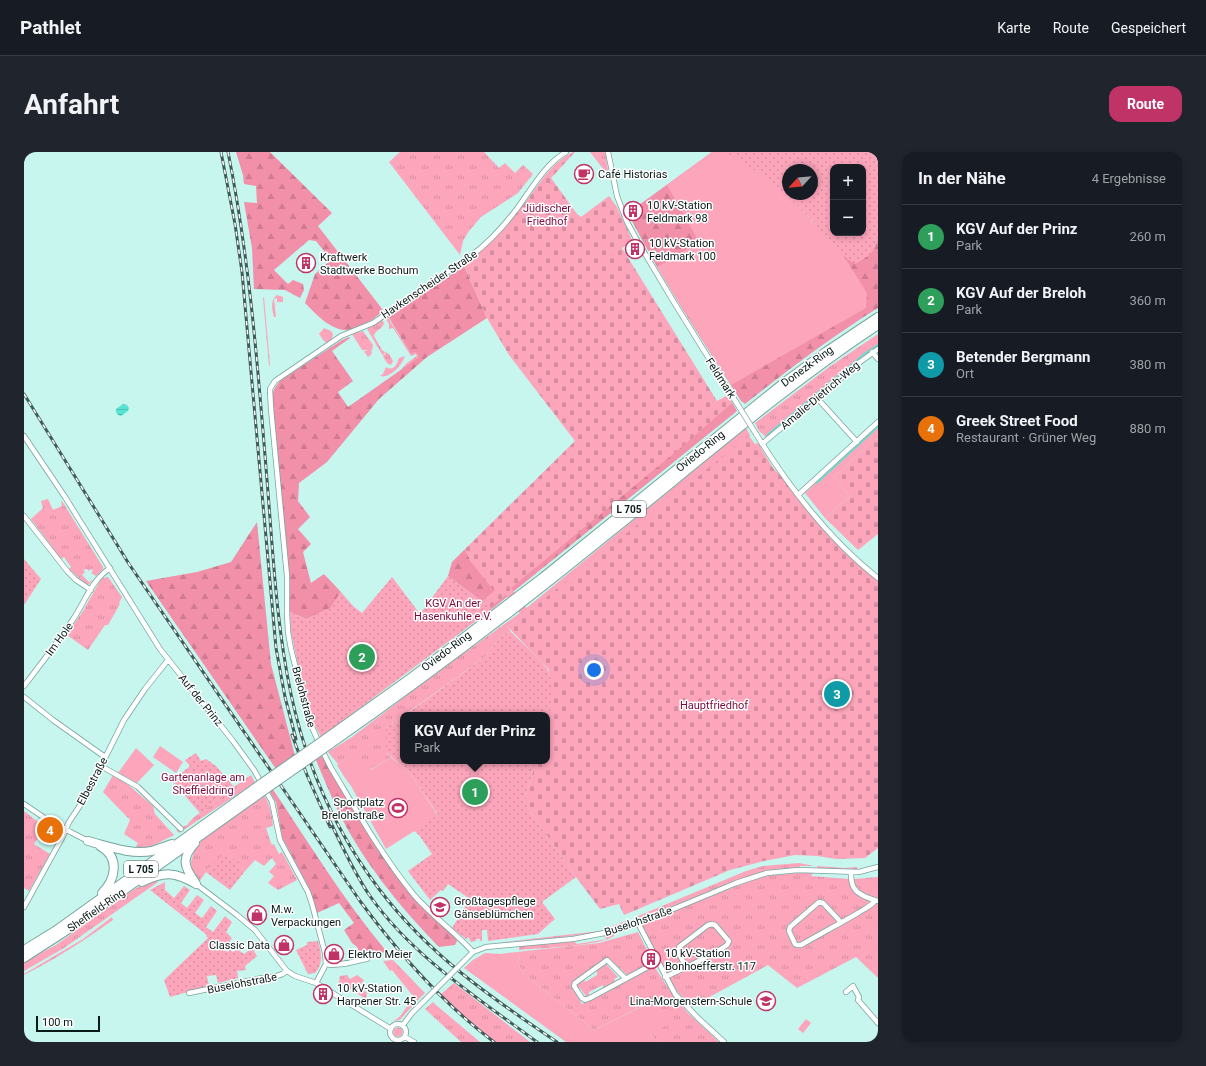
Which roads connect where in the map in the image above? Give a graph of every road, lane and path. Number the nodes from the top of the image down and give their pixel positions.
1 (566, 152) edge
2 (608, 152) edge
3 (878, 317) edge
4 (878, 325) edge
5 (878, 349) edge
6 (872, 352) junction
7 (878, 359) edge
8 (270, 389) joint
9 (817, 398) junction
10 (741, 422) junction
11 (878, 422) edge
12 (24, 436) edge
13 (857, 442) junction
14 (762, 444) junction
15 (798, 495) junction
16 (24, 516) edge
17 (110, 568) junction
18 (878, 578) edge
19 (91, 590) junction
20 (168, 660) junction
21 (24, 686) edge
22 (24, 697) edge
23 (105, 757) junction
24 (101, 766) junction
25 (257, 791) junction
26 (24, 804) edge
27 (211, 827) junction
28 (66, 830) junction
29 (181, 830) dead end
30 (88, 841) junction
31 (183, 844) junction
32 (878, 867) edge
33 (851, 872) junction
34 (196, 884) junction
35 (124, 890) junction
36 (877, 901) edge
37 (24, 907) edge
38 (87, 908) junction
39 (638, 923) junction
40 (841, 923) junction
41 (24, 950) edge
42 (473, 952) junction
43 (368, 956) dead end
44 (24, 958) edge
45 (657, 962) junction
46 (326, 964) junction
47 (686, 967) junction
48 (287, 971) junction
49 (665, 977) junction
50 (626, 979) junction
51 (316, 983) junction
52 (846, 992) dead end
53 (189, 994) dead end
54 (878, 1023) edge
55 (403, 1025) junction
56 (391, 1029) junction
57 (405, 1037) junction
58 (414, 1042) edge
59 (724, 1042) edge

1 - 8 street, Havkenscheider Straße
2 - 14 street, Feldmark, bridge
3 - 10 highway, Donezk-Ring / L 705
4 - 10 highway, Donezk-Ring / L 705
5 - 6 street, Amalie-Dietrich-Weg
6 - 7 street
6 - 9 street, Amalie-Dietrich-Weg
8 - 42 street, Brelohstraße
9 - 13 street
9 - 14 street, Amalie-Dietrich-Weg
10 - 25 highway, Oviedo-Ring / L 705, bridge
11 - 13 street
12 - 17 street, Auf der Prinz
13 - 15 street
14 - 15 street, Feldmark
15 - 18 street, Feldmark
16 - 19 street
17 - 19 street, Im Hole
17 - 20 street, Auf der Prinz
19 - 21 street, Im Hole
20 - 23 street, Elbestraße
20 - 46 street, Auf der Prinz
22 - 23 street
23 - 24 street, Elbestraße
24 - 28 street, Elbestraße
24 - 29 street
25 - 27 highway, Oviedo-Ring / L 705
25 - 31 highway, Oviedo-Ring / L 705
26 - 28 street
27 - 31 highway, Oviedo-Ring / L 705
27 - 34 highway, L 705
28 - 30 street
28 - 37 street, Elbestraße
30 - 31 highway, L 705
30 - 38 highway, L 705
31 - 35 highway, Sheffield-Ring / L 705
31 - 38 highway, Sheffield-Ring / L 705
32 - 33 street, Buselohstraße
33 - 36 street
33 - 39 street, Buselohstraße
34 - 35 highway, L 705
34 - 48 street
35 - 44 highway, Sheffield-Ring / L 705
36 - 40 street
38 - 41 highway, Sheffield-Ring / L 705
39 - 42 street, Buselohstraße
39 - 45 street
40 - 40 street
42 - 55 street, Buselohstraße, bridge
43 - 46 street
45 - 49 street
45 - 50 street
46 - 51 street
47 - 47 street
47 - 49 street
48 - 51 street, Buselohstraße
48 - 53 street, Buselohstraße
49 - 59 street
50 - 50 street
51 - 56 street, Buselohstraße
52 - 54 street
55 - 56 street
55 - 57 street
56 - 57 street
57 - 58 street

